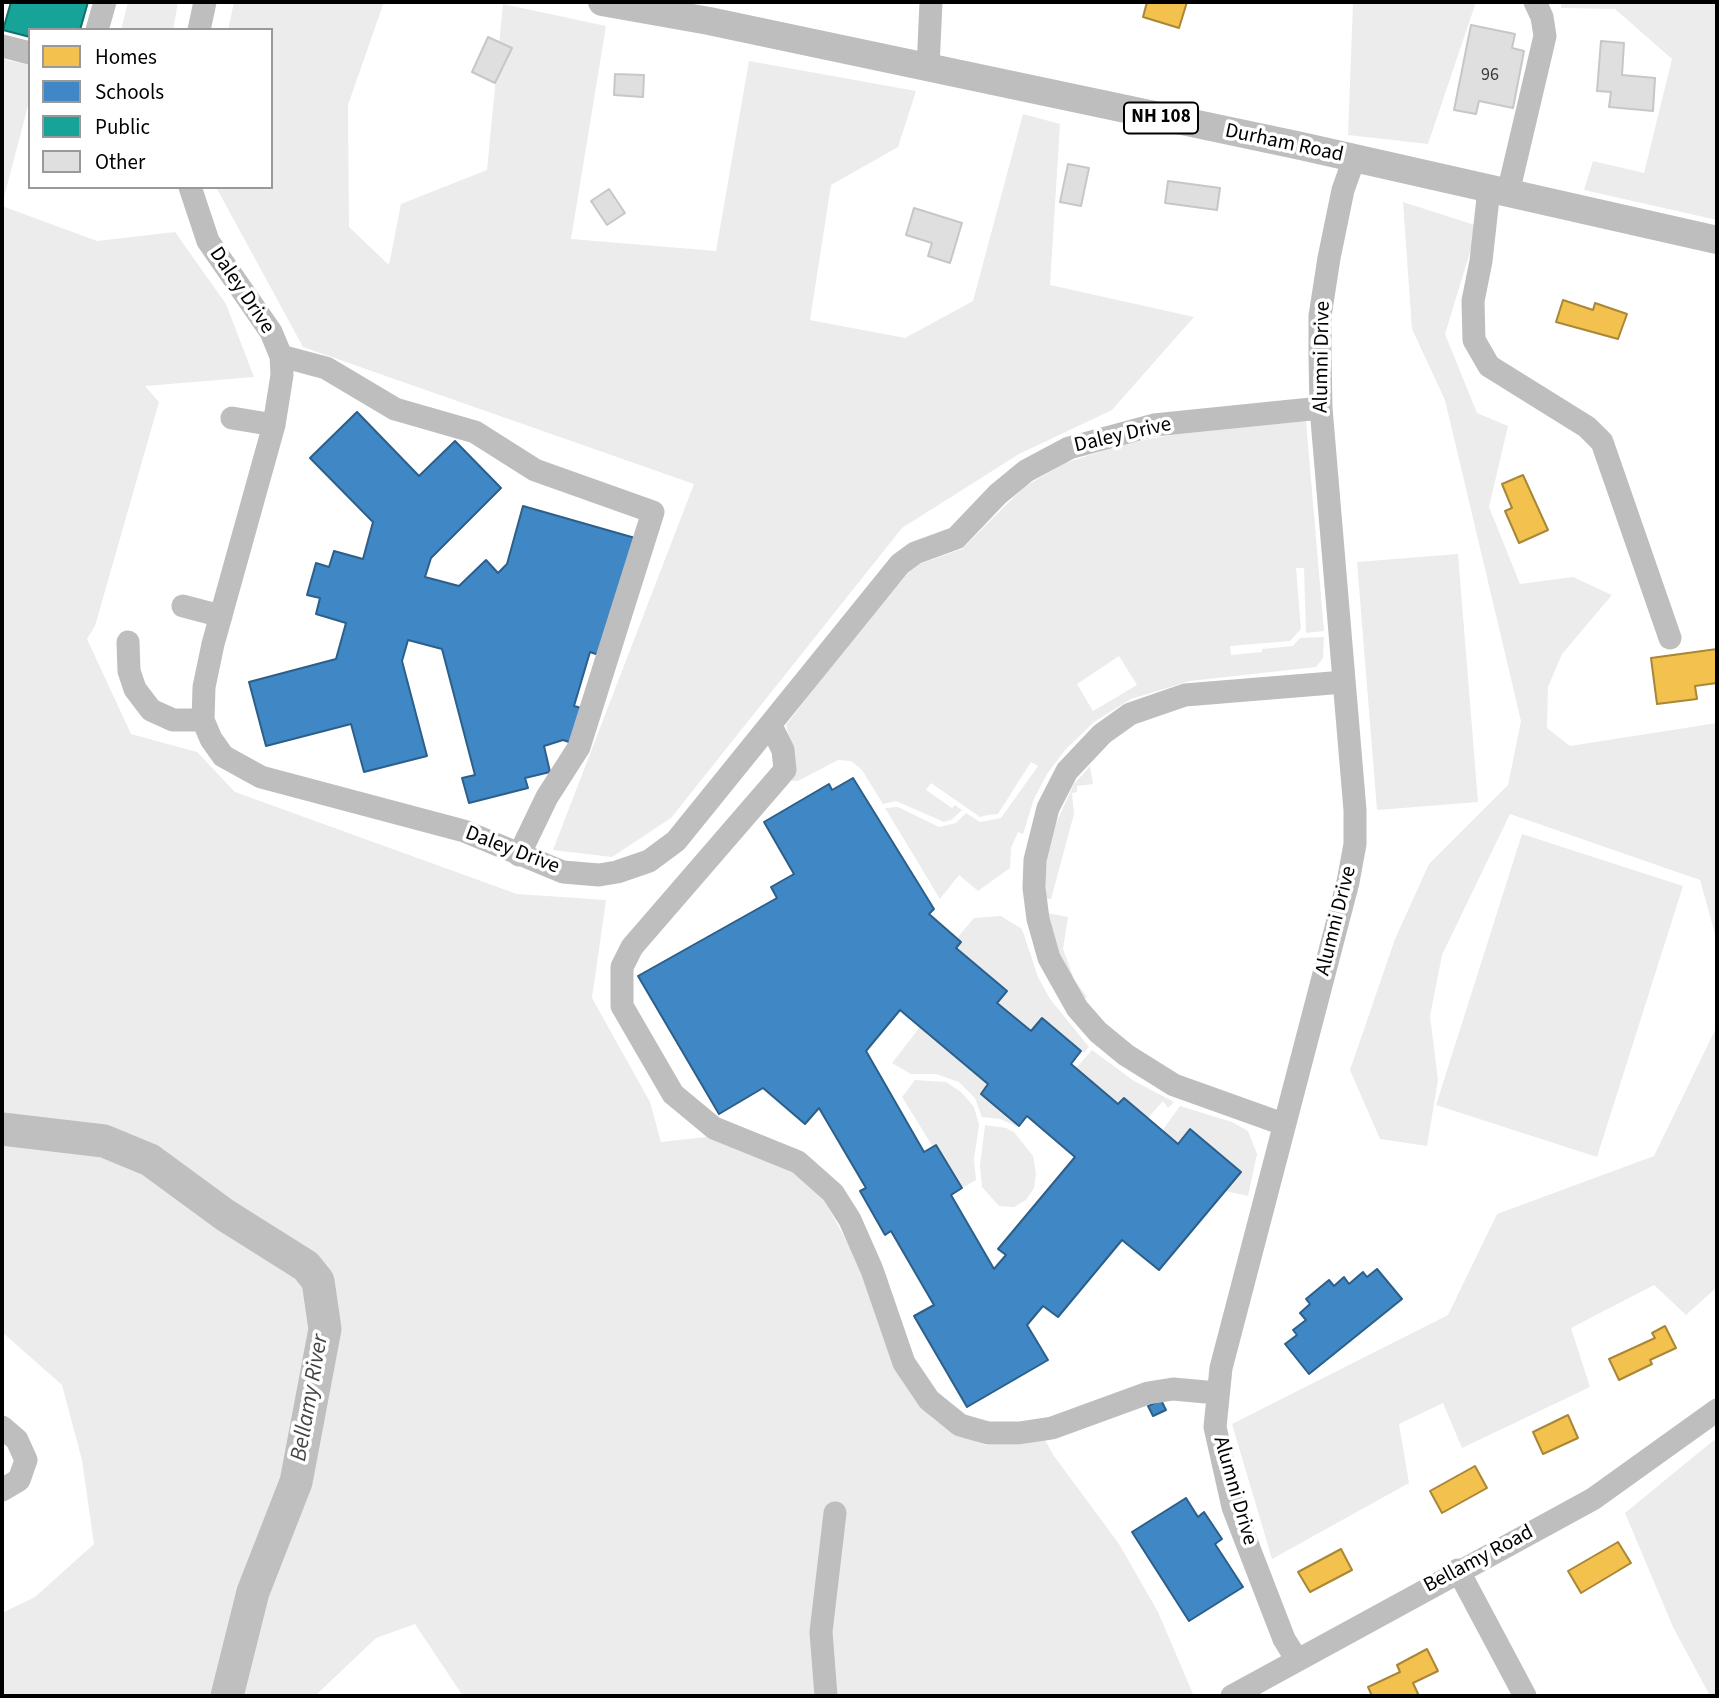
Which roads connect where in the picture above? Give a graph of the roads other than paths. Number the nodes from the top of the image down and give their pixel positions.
1 (105, 2) edge
2 (205, 2) edge
3 (603, 2) edge
4 (931, 2) edge
5 (1535, 2) edge
6 (675, 6) edge
7 (98, 28) edge
8 (199, 28) edge
9 (2, 46) edge
10 (28, 52) edge
11 (928, 68) junction
12 (1354, 159) junction
13 (191, 189) edge
14 (1499, 191) junction
15 (1717, 240) edge
16 (281, 356) junction
17 (1321, 408) junction
18 (232, 418) dead end
19 (274, 425) junction
20 (183, 606) dead end
21 (220, 616) junction
22 (1670, 638) dead end
23 (128, 642) dead end
24 (1343, 682) junction
25 (203, 720) junction
26 (771, 726) junction
27 (519, 855) junction
28 (1283, 1124) junction
29 (1217, 1393) junction
30 (1717, 1410) edge
31 (2, 1427) edge
32 (2, 1490) edge
33 (835, 1513) dead end
34 (1458, 1570) junction
35 (1297, 1660) junction
36 (826, 1696) edge
37 (1232, 1696) edge
38 (1525, 1696) edge

1 - 7 street
2 - 8 street
3 - 6 main road, Durham Road / NH 108
4 - 11 street
5 - 14 street
6 - 11 main road, Durham Road / NH 108
9 - 10 street
11 - 12 main road, Durham Road / NH 108
12 - 14 main road, Durham Road / NH 108
12 - 17 street, Alumni Drive
13 - 16 street, Daley Drive
14 - 15 main road, Durham Road / NH 108
14 - 22 street
16 - 19 street, Daley Drive
16 - 27 street
17 - 24 street, Alumni Drive
17 - 26 street, Daley Drive
18 - 19 street
19 - 21 street, Daley Drive
20 - 21 street
21 - 25 street, Daley Drive
23 - 25 street
24 - 28 street, Alumni Drive
24 - 28 street
25 - 27 street, Daley Drive
26 - 27 street, Daley Drive
26 - 29 street
28 - 29 street, Alumni Drive
29 - 35 street, Alumni Drive
30 - 34 street, Bellamy Road
31 - 32 street
33 - 36 street
34 - 35 street, Bellamy Road
34 - 38 street
35 - 37 street, Bellamy Road

